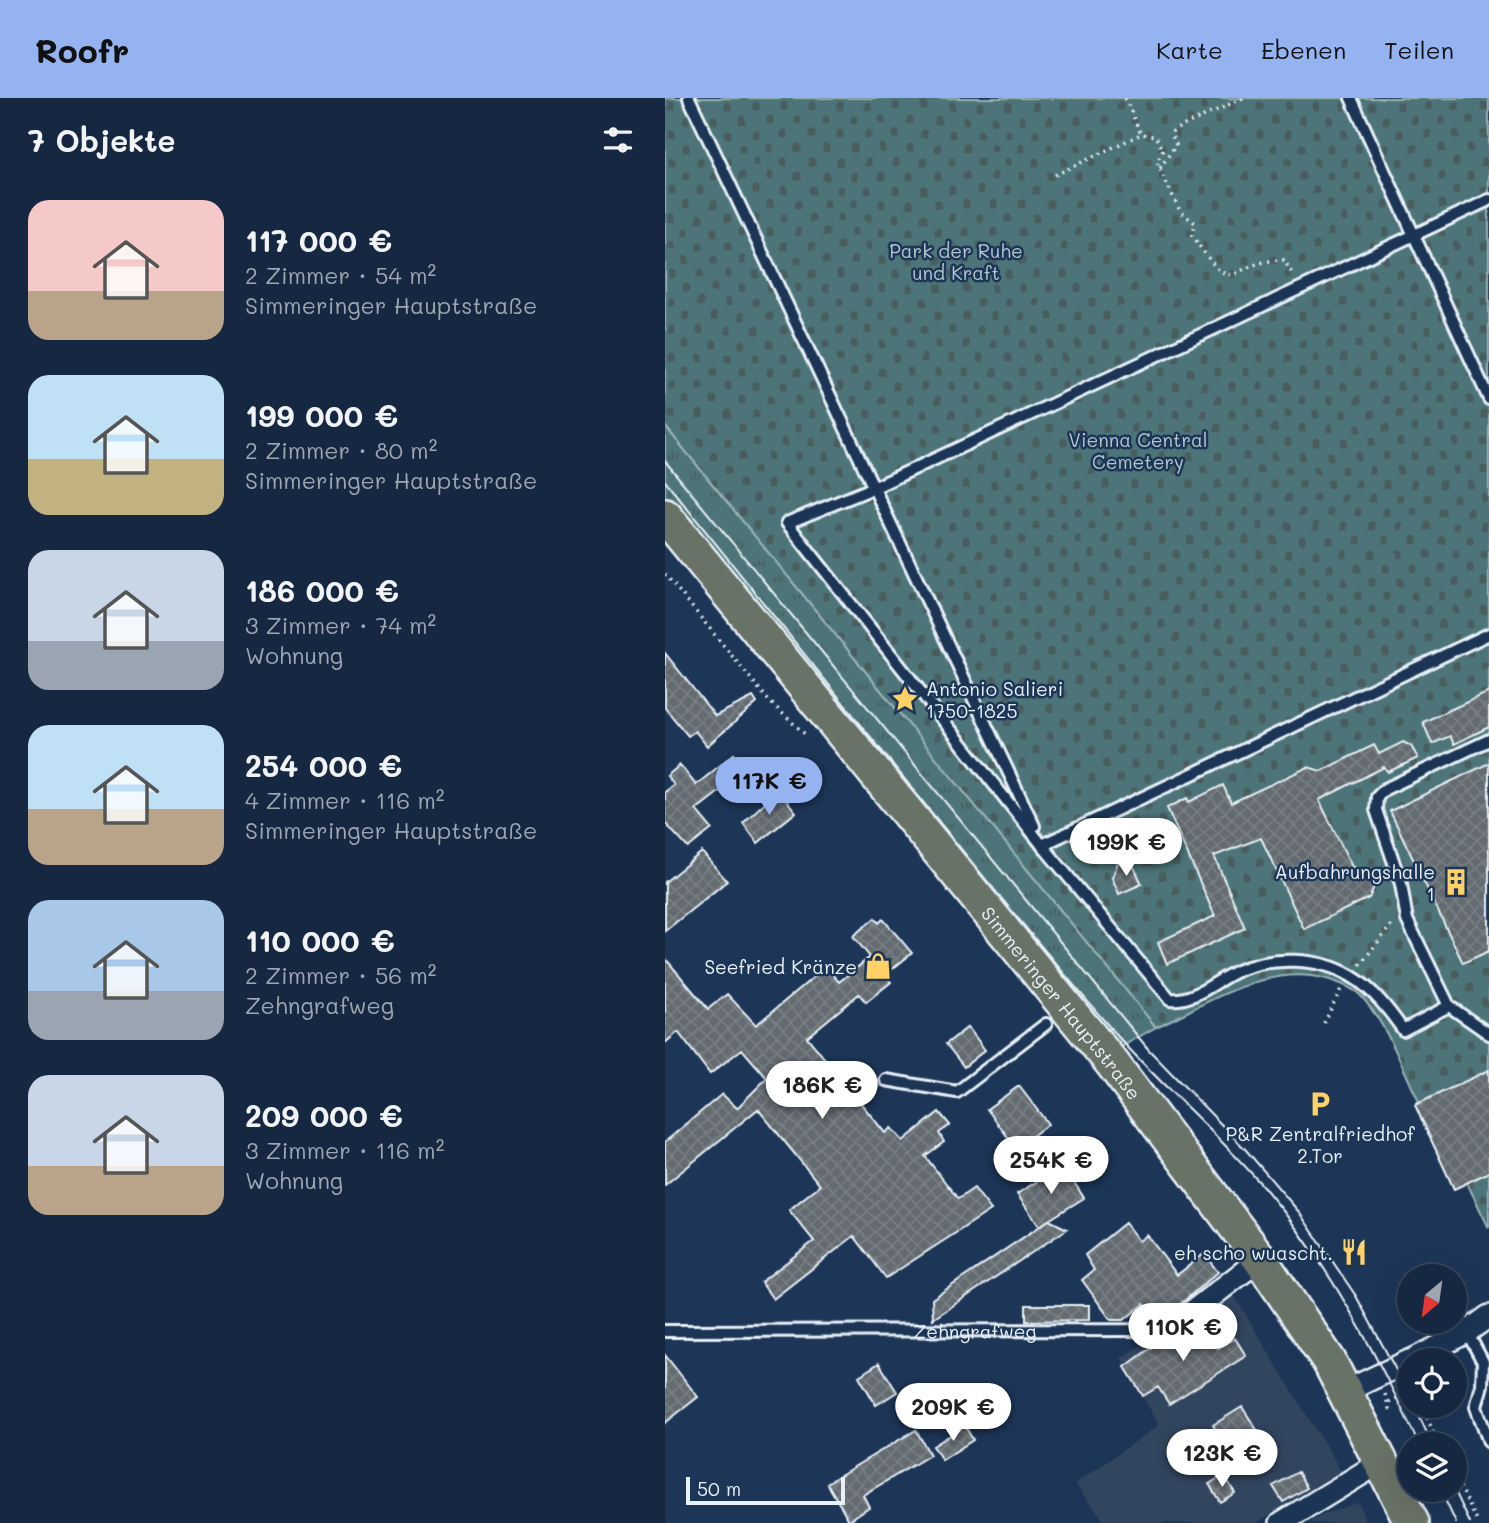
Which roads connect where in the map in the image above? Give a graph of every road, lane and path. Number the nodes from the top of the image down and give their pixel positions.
1 (689, 98) edge
2 (1125, 98) edge
3 (1243, 98) edge
4 (1351, 98) edge
5 (1141, 134) junction
6 (1160, 168) junction
7 (1055, 175) dead end
8 (1489, 200) edge
9 (1415, 236) junction
10 (1299, 290) junction
11 (1489, 399) edge
12 (873, 488) junction
13 (665, 516) edge
14 (665, 574) edge
15 (1489, 635) edge
16 (809, 737) dead end
17 (1489, 740) edge
18 (1042, 845) junction
19 (1407, 920) junction
20 (1352, 976) junction
21 (1449, 1006) junction
22 (1324, 1023) dead end
23 (1046, 1024) dead end
24 (1489, 1034) edge
25 (886, 1080) dead end
26 (1260, 1259) junction
27 (1489, 1316) edge
28 (1180, 1321) joint
29 (665, 1331) edge
30 (1467, 1332) joint
31 (1463, 1334) edge
32 (1434, 1348) edge
33 (1397, 1366) edge
34 (1346, 1391) junction
35 (1397, 1398) edge
36 (1389, 1402) dead end
37 (1489, 1442) edge
38 (1381, 1462) junction
39 (1467, 1501) edge
40 (1281, 1523) edge
41 (1412, 1523) edge
42 (1478, 1523) edge

1 - 12 lane
2 - 5 path
3 - 6 path
4 - 9 lane
5 - 6 path
5 - 7 path
6 - 10 path
8 - 9 lane
9 - 10 lane
9 - 11 lane
10 - 12 lane
12 - 18 lane
12 - 18 lane
13 - 26 main road, Simmeringer Hauptstraße
14 - 16 path
15 - 18 lane
17 - 19 lane
18 - 20 lane
19 - 20 path
19 - 21 lane
20 - 21 lane
20 - 22 path
21 - 24 lane
23 - 25 lane
26 - 28 street, Zehngrafweg
26 - 34 main road, Simmeringer Hauptstraße
27 - 30 street
28 - 29 lane, Zehngrafweg
30 - 37 lane
31 - 32 street
33 - 34 street
34 - 38 main road, Simmeringer Hauptstraße
35 - 36 path
38 - 40 street
38 - 41 main road, Simmeringer Hauptstraße
39 - 42 path

